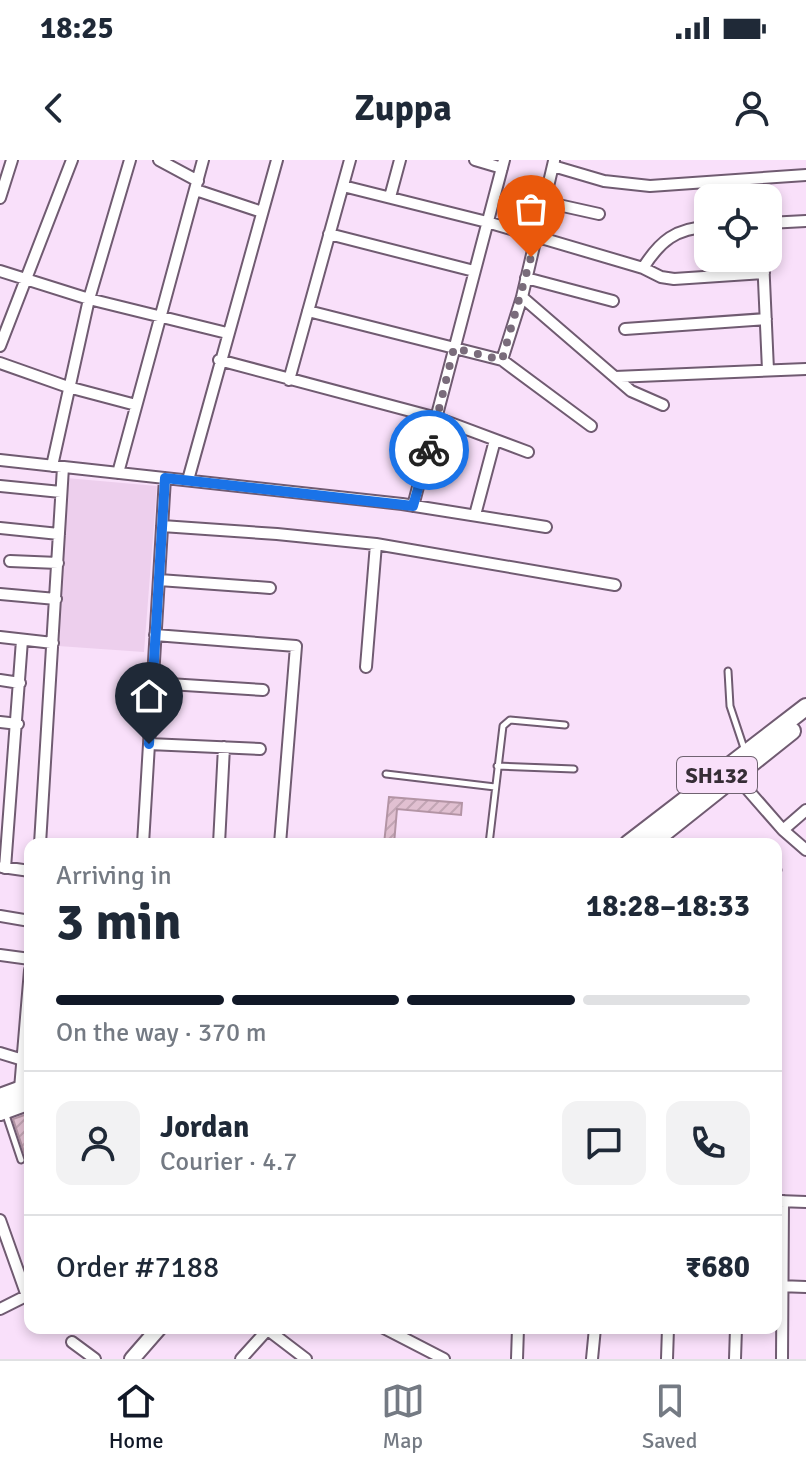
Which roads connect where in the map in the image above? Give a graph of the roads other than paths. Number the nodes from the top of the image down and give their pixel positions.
1 (12, 160) edge
2 (72, 160) edge
3 (130, 160) edge
4 (159, 160) edge
5 (203, 160) edge
6 (277, 160) edge
7 (350, 160) edge
8 (400, 160) edge
9 (475, 160) edge
10 (554, 163) edge
11 (503, 164) edge
12 (806, 175) edge
13 (197, 185) junction
14 (343, 186) junction
15 (390, 197) junction
16 (0, 198) edge
17 (545, 202) junction
18 (262, 212) junction
19 (599, 214) dead end
20 (806, 221) edge
21 (487, 222) junction
22 (782, 222) edge
23 (694, 229) edge
24 (329, 234) junction
25 (536, 236) junction
26 (643, 268) junction
27 (0, 271) edge
28 (474, 271) junction
29 (764, 273) joint
30 (526, 278) junction
31 (26, 279) junction
32 (522, 297) junction
33 (89, 299) junction
34 (613, 301) dead end
35 (308, 311) junction
36 (159, 318) junction
37 (766, 319) junction
38 (625, 329) dead end
39 (227, 333) junction
40 (0, 346) edge
41 (454, 348) junction
42 (219, 360) junction
43 (502, 360) junction
44 (0, 363) edge
45 (806, 369) edge
46 (768, 370) junction
47 (615, 377) junction
48 (289, 380) junction
49 (68, 387) junction
50 (136, 405) junction
51 (663, 405) dead end
52 (437, 418) junction
53 (591, 426) dead end
54 (495, 440) junction
55 (528, 452) dead end
56 (0, 460) edge
57 (57, 466) junction
58 (118, 473) junction
59 (165, 478) junction
60 (188, 480) junction
61 (0, 486) edge
62 (61, 492) junction
63 (413, 506) junction
64 (475, 515) junction
65 (162, 526) junction
66 (546, 527) dead end
67 (0, 528) edge
68 (59, 534) junction
69 (376, 544) junction
70 (10, 561) dead end
71 (58, 563) junction
72 (159, 580) junction
73 (615, 585) dead end
74 (270, 588) dead end
75 (0, 594) edge
76 (56, 599) junction
77 (155, 635) junction
78 (0, 637) edge
79 (22, 640) junction
80 (53, 643) junction
81 (366, 667) dead end
82 (728, 671) dead end
83 (0, 680) edge
84 (20, 683) junction
85 (153, 683) junction
86 (263, 690) dead end
87 (806, 707) edge
88 (806, 720) edge
89 (0, 722) edge
90 (18, 724) junction
91 (565, 725) dead end
92 (149, 744) junction
93 (224, 747) junction
94 (260, 749) dead end
95 (746, 753) junction
96 (497, 766) junction
97 (574, 769) dead end
98 (732, 771) junction
99 (386, 774) dead end
100 (0, 781) edge
101 (13, 782) junction
102 (495, 787) junction
103 (806, 810) edge
104 (5, 824) edge
105 (783, 830) junction
106 (40, 838) edge
107 (143, 838) edge
108 (219, 838) edge
109 (280, 838) edge
110 (490, 838) edge
111 (637, 838) edge
112 (657, 838) edge
113 (806, 850) edge
114 (3, 867) edge
115 (24, 870) edge
116 (0, 916) edge
117 (24, 920) edge
118 (0, 955) edge
119 (24, 958) edge
120 (24, 1047) edge
121 (0, 1053) edge
122 (23, 1060) junction
123 (24, 1068) edge
124 (24, 1094) edge
125 (2, 1106) edge
126 (21, 1160) dead end
127 (782, 1201) edge
128 (806, 1202) edge
129 (0, 1220) edge
130 (24, 1284) edge
131 (782, 1286) edge
132 (806, 1287) edge
133 (24, 1297) edge
134 (0, 1309) edge
135 (154, 1334) edge
136 (264, 1334) edge
137 (275, 1334) edge
138 (393, 1334) edge
139 (518, 1334) edge
140 (594, 1334) edge
141 (668, 1334) edge
142 (736, 1334) edge
143 (781, 1334) edge
144 (72, 1342) dead end
145 (428, 1356) edge
146 (95, 1359) edge
147 (132, 1359) edge
148 (241, 1359) edge
149 (306, 1359) edge
150 (444, 1359) edge
151 (517, 1359) edge
152 (592, 1359) edge
153 (667, 1359) edge
154 (735, 1359) edge
155 (782, 1359) edge

1 - 16 street
2 - 31 street
3 - 33 street
4 - 13 street
5 - 13 street
6 - 18 street
7 - 14 street
8 - 15 street
9 - 11 street
10 - 12 street
10 - 17 street
11 - 21 street
13 - 18 street
13 - 36 street
14 - 15 street
14 - 24 street
15 - 21 street
17 - 19 street
17 - 25 street
18 - 39 street
20 - 22 street
21 - 25 street
21 - 28 street
23 - 26 street
24 - 28 street
24 - 35 street
25 - 26 street
25 - 30 street
26 - 29 street
27 - 31 street
28 - 41 street
29 - 37 street
30 - 32 street
30 - 34 street
31 - 33 street
31 - 40 street
32 - 43 street
32 - 47 street
33 - 36 street
33 - 49 street
35 - 41 street
35 - 48 street
36 - 39 street
36 - 50 street
37 - 38 street
37 - 46 street
39 - 42 street
41 - 43 street
41 - 52 street
42 - 48 street
42 - 60 street
43 - 53 street
44 - 49 street
45 - 46 street
46 - 47 street
47 - 51 street
48 - 52 street
49 - 50 street
49 - 57 street
50 - 58 street
52 - 54 street
52 - 63 street
54 - 55 street
54 - 64 street
56 - 57 street
57 - 58 street
57 - 62 street
58 - 59 street
59 - 60 street
59 - 65 street
60 - 63 street
61 - 62 street
62 - 68 street
63 - 64 street
64 - 66 street
65 - 69 street
65 - 72 street
67 - 68 street
68 - 71 street
69 - 73 street
69 - 81 street
70 - 71 street
71 - 76 street
72 - 74 street
72 - 77 street
75 - 76 street
76 - 80 street
77 - 85 street
77 - 109 street
78 - 79 street
79 - 80 street
79 - 84 street
80 - 106 street
82 - 95 lane
83 - 84 street
84 - 90 street
85 - 86 street
85 - 92 street
87 - 95 main road, SH132
88 - 98 main road, SH132
89 - 90 street
90 - 101 street
91 - 96 lane
92 - 93 street
92 - 107 street
93 - 94 street
93 - 108 street
95 - 98 main road, SH132
96 - 97 lane
96 - 102 lane
98 - 105 street
98 - 111 main road, SH132
98 - 112 main road, SH132
99 - 102 lane
100 - 101 street
101 - 104 street
102 - 110 lane
103 - 105 street
104 - 114 street
105 - 113 street
114 - 115 street
116 - 117 street
118 - 119 street
120 - 122 street
121 - 122 street
122 - 123 street
124 - 125 main road
125 - 126 lane
127 - 128 street
129 - 130 street
131 - 132 street
133 - 134 street
135 - 147 main road
136 - 148 street
137 - 149 street
138 - 145 street
139 - 151 street
140 - 152 street
141 - 153 street
142 - 154 street
143 - 155 street
144 - 146 street
145 - 150 street

